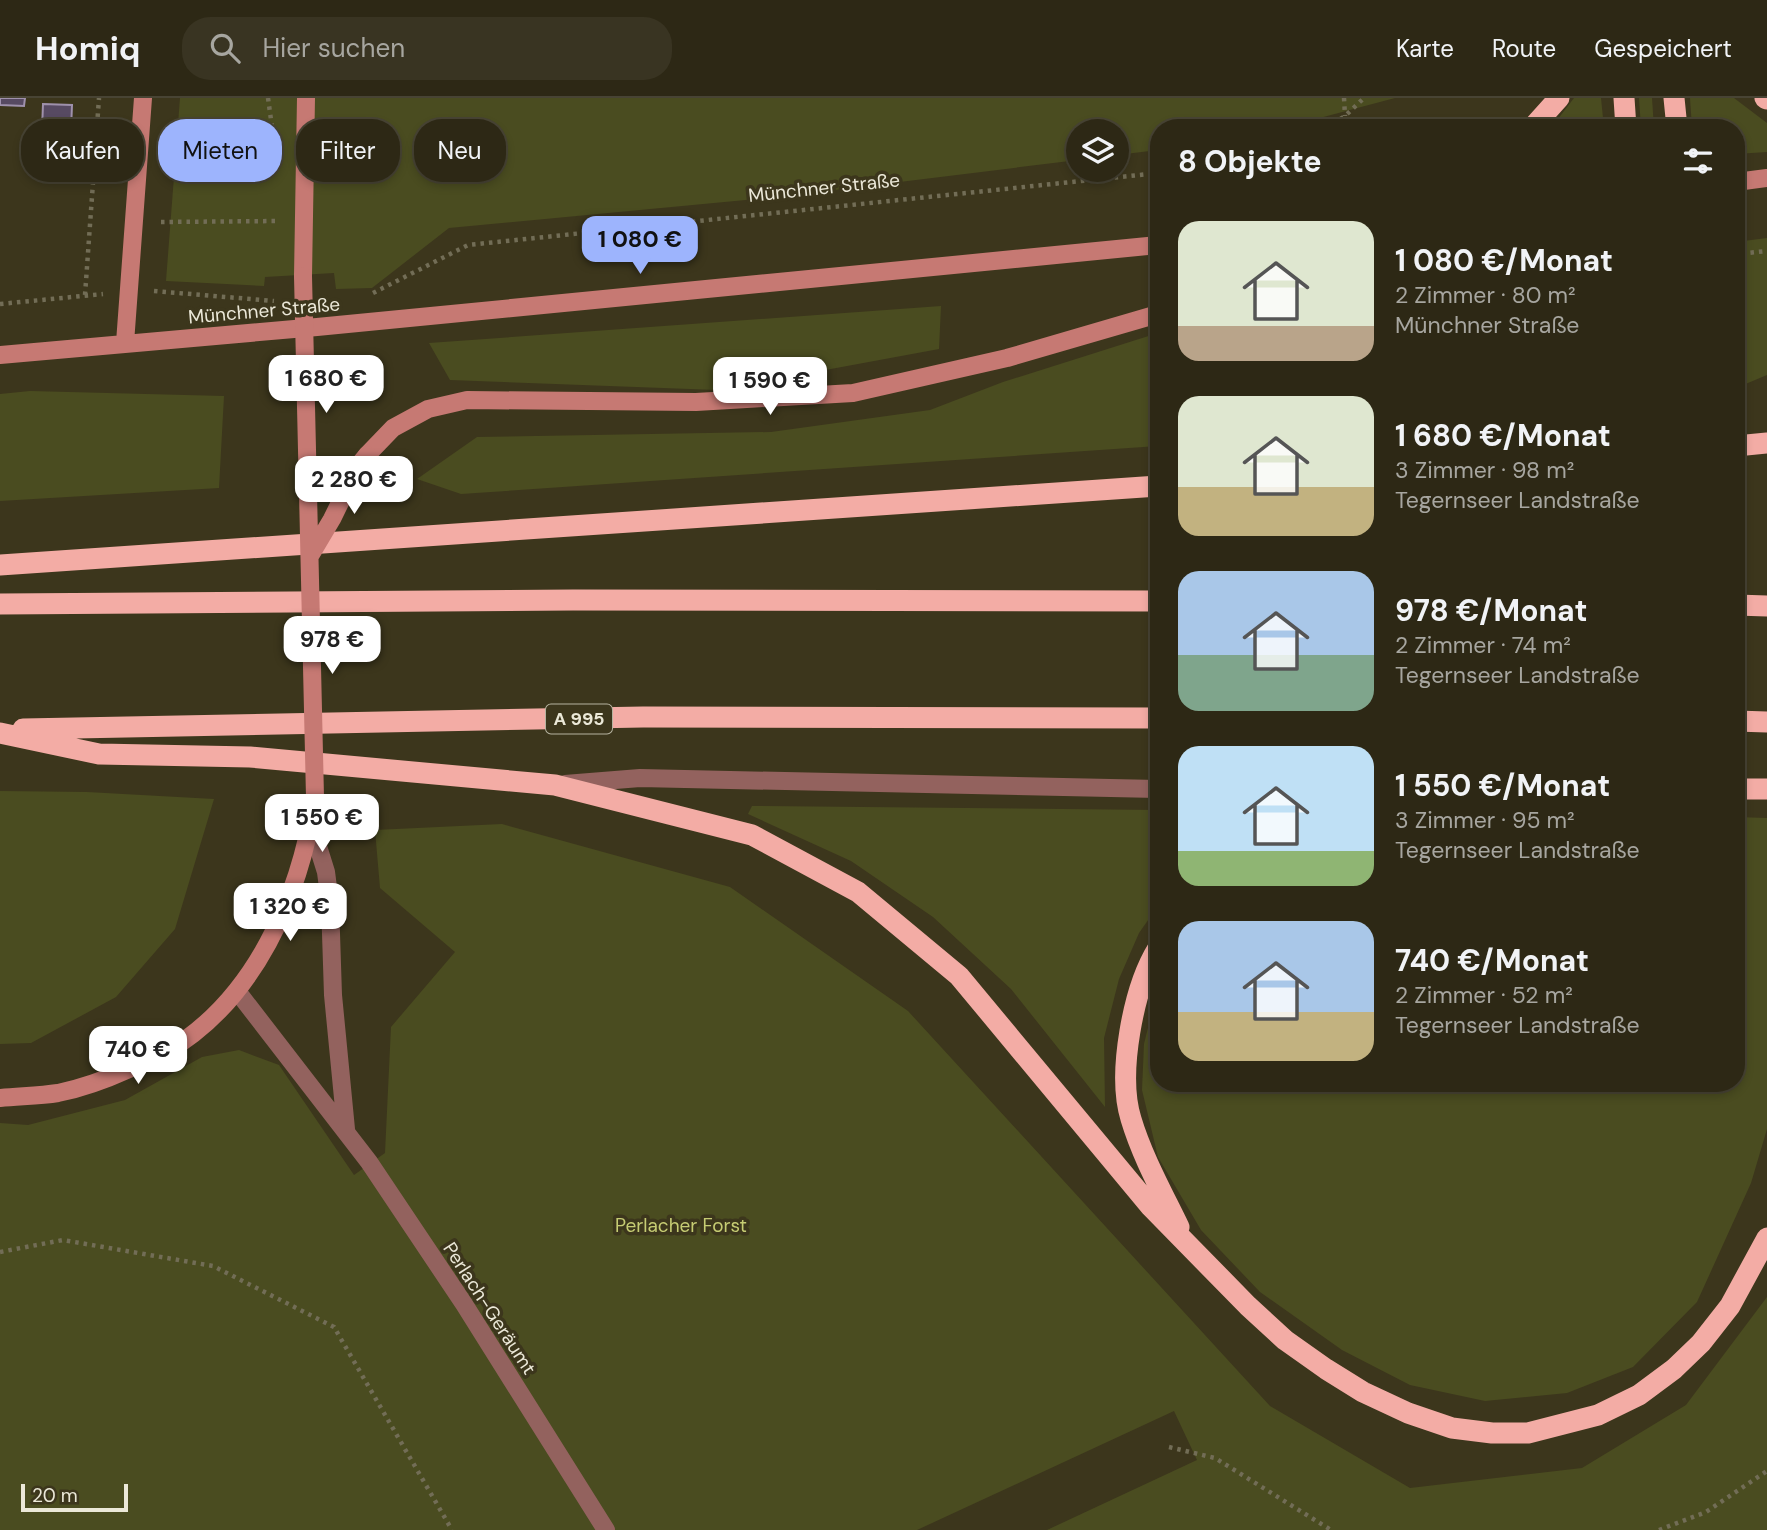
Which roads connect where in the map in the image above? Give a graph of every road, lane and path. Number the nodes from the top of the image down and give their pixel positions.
1 (99, 98) edge
2 (143, 98) edge
3 (306, 98) edge
4 (1344, 98) edge
5 (1364, 98) edge
6 (1559, 98) edge
7 (1624, 98) edge
8 (1674, 98) edge
9 (1345, 116) junction
10 (1340, 119) edge
11 (1540, 119) edge
12 (1625, 119) edge
13 (1676, 119) edge
14 (1150, 174) edge
15 (1767, 178) edge
16 (1745, 181) edge
17 (278, 221) dead end
18 (189, 222) dead end
19 (1150, 246) edge
20 (1767, 251) edge
21 (1745, 253) edge
22 (129, 293) junction
23 (372, 294) dead end
24 (85, 295) junction
25 (286, 300) dead end
26 (0, 304) edge
27 (1150, 316) edge
28 (125, 343) junction
29 (0, 355) edge
30 (1767, 443) edge
31 (1745, 445) edge
32 (1150, 487) edge
33 (310, 556) junction
34 (0, 565) edge
35 (1150, 601) edge
36 (0, 604) edge
37 (1745, 605) edge
38 (1767, 606) edge
39 (1150, 718) edge
40 (1745, 721) edge
41 (1767, 722) edge
42 (0, 731) edge
43 (555, 785) junction
44 (1150, 789) edge
45 (1745, 789) edge
46 (1767, 789) edge
47 (311, 824) junction
48 (1150, 967) edge
49 (237, 991) junction
50 (0, 1098) edge
51 (346, 1133) junction
52 (1767, 1238) edge
53 (1186, 1241) junction
54 (0, 1252) edge
55 (1169, 1447) dead end
56 (1767, 1471) edge
57 (452, 1530) edge
58 (606, 1530) edge
59 (1331, 1530) edge
60 (1659, 1530) edge

1 - 24 path
2 - 22 main road
3 - 33 main road, bridge
4 - 9 path
5 - 9 path
6 - 11 highway
7 - 12 highway
8 - 13 highway
9 - 10 path
14 - 23 path, Münchner Straße
15 - 16 main road
17 - 18 path
19 - 28 main road, Münchner Straße
20 - 21 path
22 - 24 path, Münchner Straße
22 - 25 path, Münchner Straße
22 - 28 main road
24 - 26 path, Münchner Straße
27 - 33 main road, bridge
28 - 29 main road, Münchner Straße
30 - 31 highway
32 - 34 highway
33 - 47 main road, bridge
35 - 36 highway
37 - 38 highway
39 - 42 highway, A 995
40 - 41 highway
42 - 43 highway
43 - 44 street
43 - 53 highway
45 - 46 highway
47 - 49 main road
47 - 51 street
48 - 53 highway
49 - 50 main road
49 - 51 street, Perlach-Geräumt
51 - 58 street, Perlach-Geräumt
52 - 53 highway
54 - 57 path
55 - 59 path
56 - 60 path

